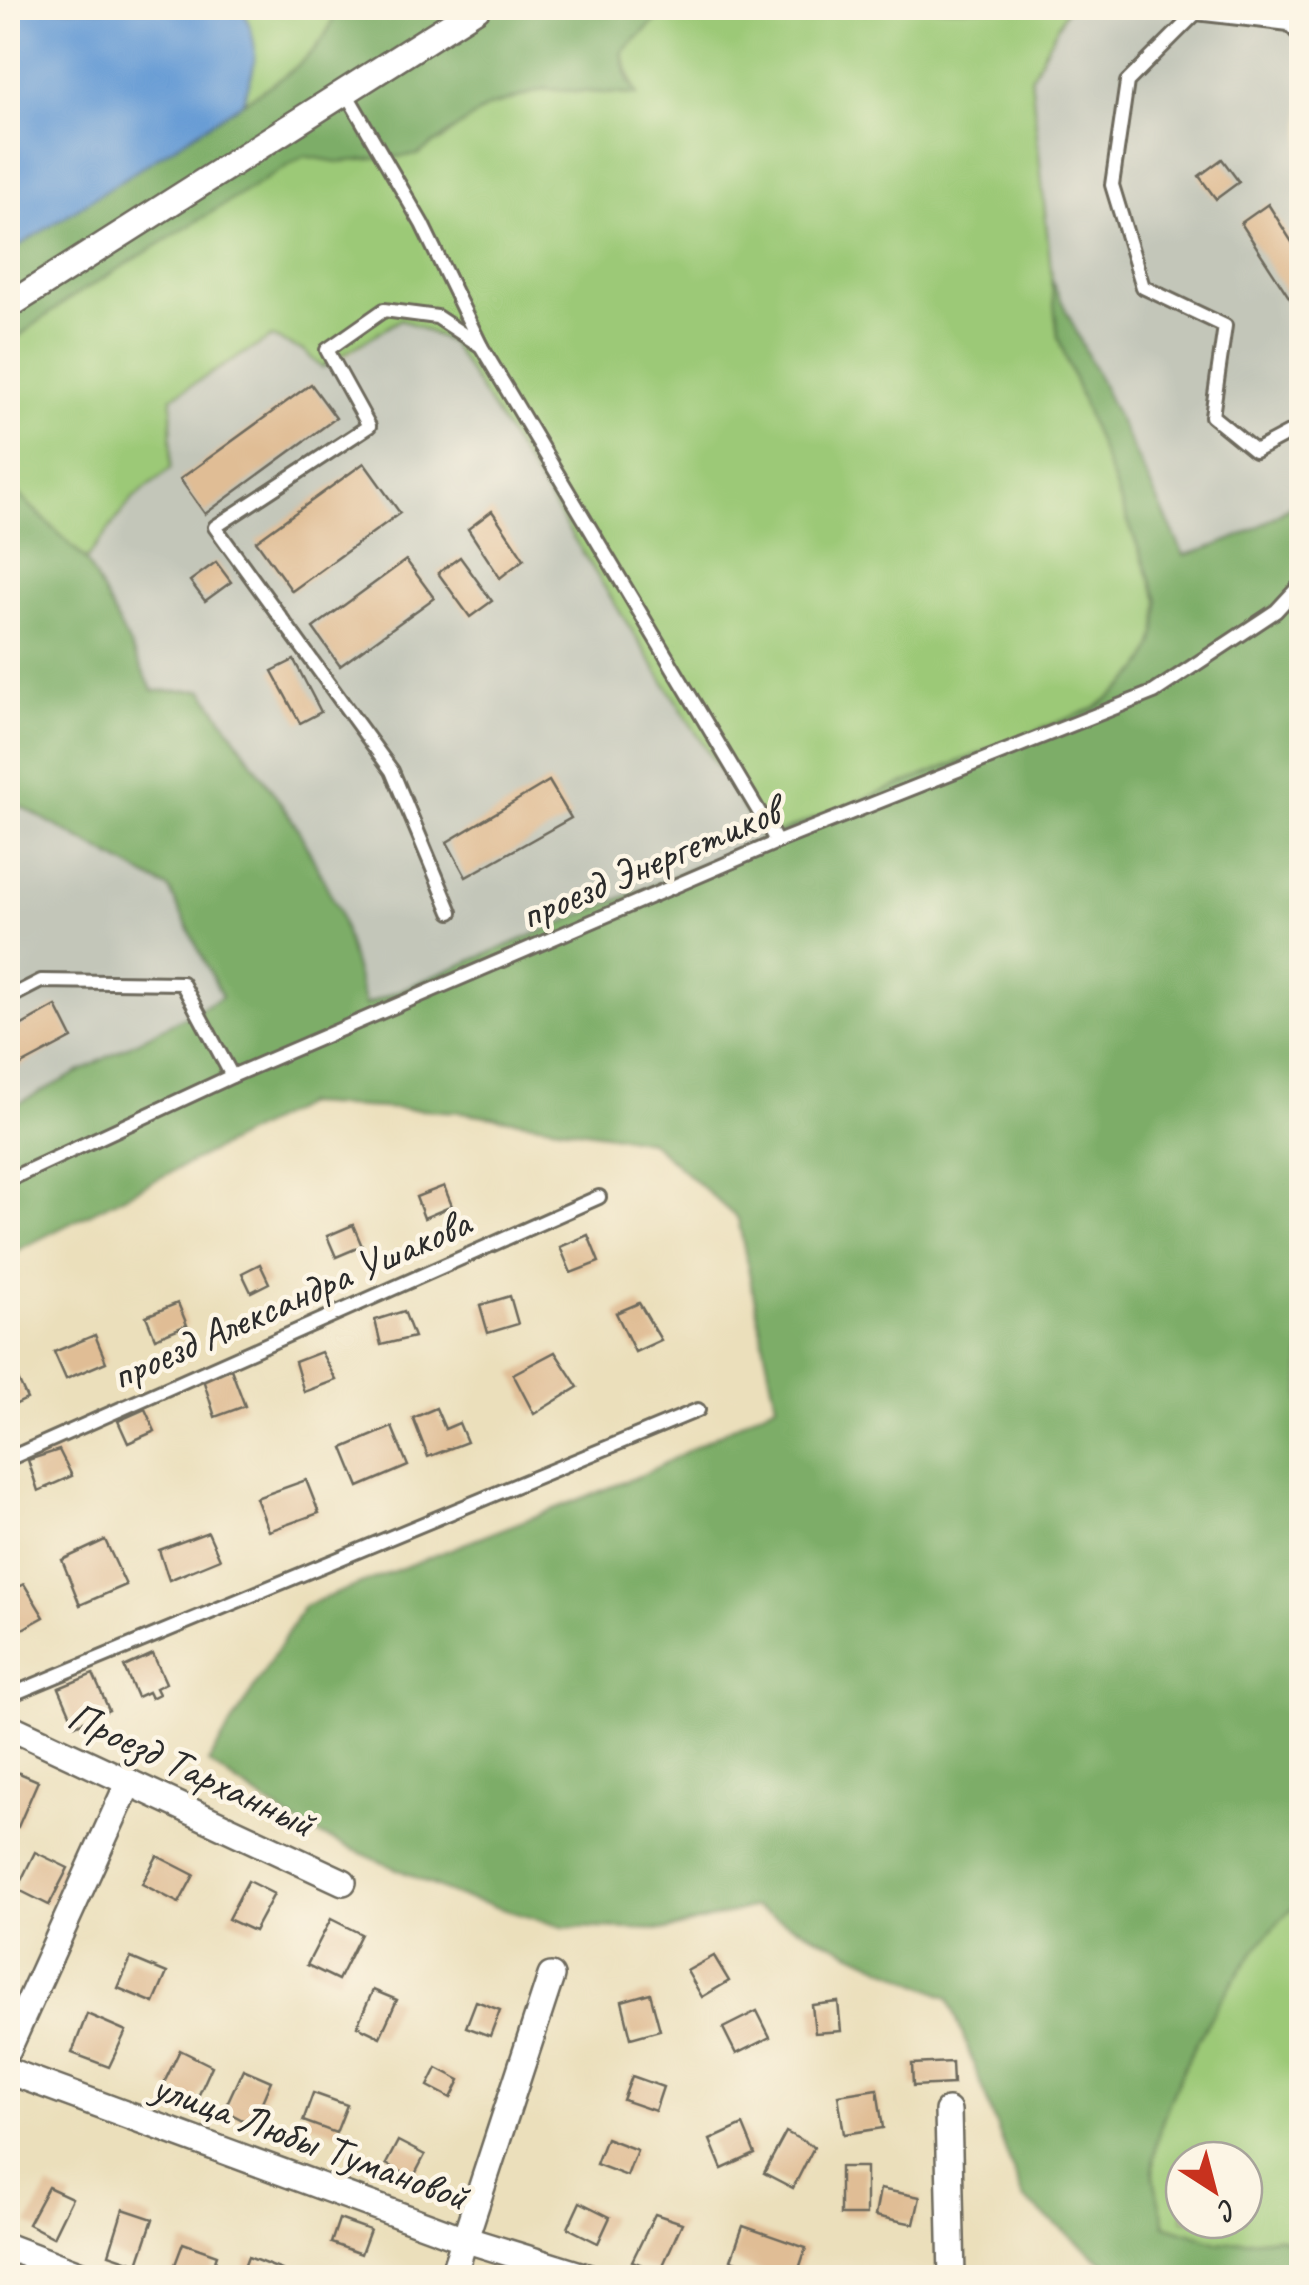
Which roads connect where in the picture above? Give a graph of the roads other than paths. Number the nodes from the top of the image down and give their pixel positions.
1 (477, 8) edge
2 (1302, 38) edge
3 (346, 92) junction
4 (8, 306) edge
5 (481, 346) junction
6 (1302, 426) edge
7 (1302, 583) edge
8 (778, 842) junction
9 (452, 912) dead end
10 (8, 998) edge
11 (232, 1076) junction
12 (8, 1180) edge
13 (599, 1197) dead end
14 (698, 1410) dead end
15 (8, 1459) edge
16 (8, 1696) edge
17 (8, 1726) edge
18 (129, 1782) junction
19 (343, 1882) dead end
20 (551, 1976) dead end
21 (8, 2048) edge
22 (8, 2071) edge
23 (948, 2111) dead end
24 (464, 2238) junction
25 (8, 2247) edge
26 (88, 2278) edge
27 (452, 2278) edge
28 (590, 2278) edge
29 (952, 2278) edge

1 - 3 street
2 - 6 lane
3 - 4 street
3 - 5 lane
5 - 8 lane
5 - 9 lane
7 - 8 lane, проезд Энергетиков
8 - 11 lane, проезд Энергетиков
10 - 11 lane
11 - 12 lane, проезд Энергетиков
13 - 15 lane, проезд Александра Ушакова
14 - 16 lane
17 - 18 street, Проезд Тарханный
18 - 19 street, Проезд Тарханный
18 - 21 street
20 - 24 street
22 - 24 street, улица Любы Тумановой
23 - 29 street
24 - 27 street
24 - 28 street, улица Любы Тумановой
25 - 26 street

